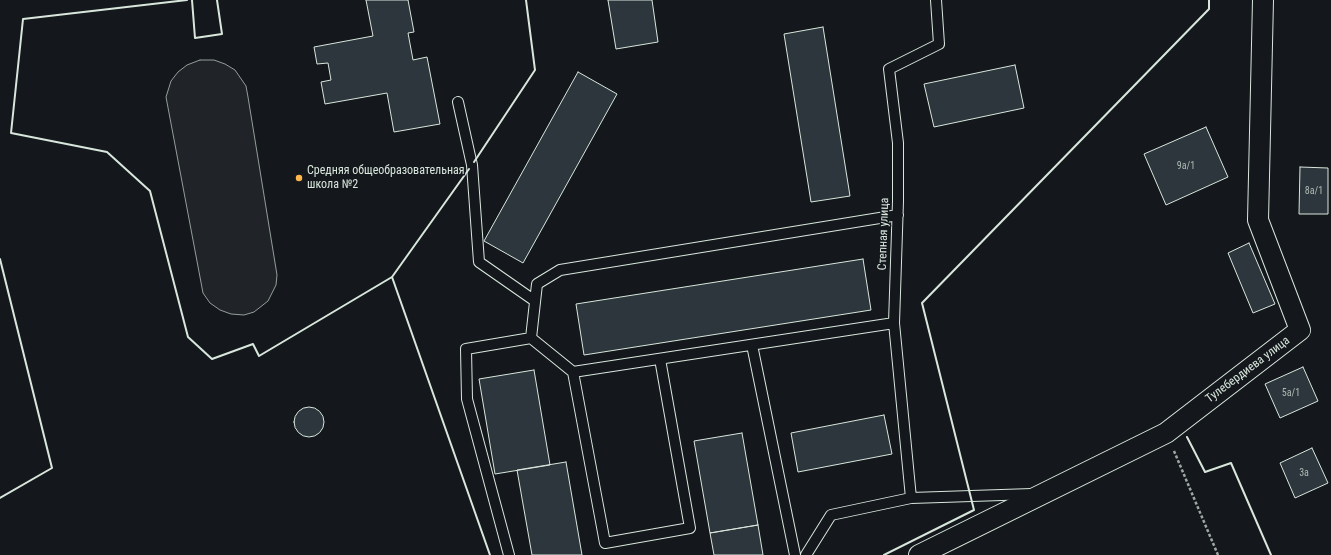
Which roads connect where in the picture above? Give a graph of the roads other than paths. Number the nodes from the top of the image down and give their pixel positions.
1 (936, 0) edge
2 (1263, 0) edge
3 (458, 102) dead end
4 (898, 215) junction
5 (535, 301) junction
6 (894, 323) junction
7 (530, 338) junction
8 (752, 345) junction
9 (660, 359) junction
10 (573, 372) junction
11 (1044, 493) junction
12 (912, 498) junction
13 (509, 555) edge
14 (795, 555) edge
15 (806, 555) edge
16 (919, 555) edge

1 - 4 lane, Степная улица
2 - 11 street, Тулебердиева улица
3 - 5 lane
4 - 5 lane
4 - 6 lane, Степная улица
5 - 7 lane
6 - 8 lane
6 - 12 lane, Степная улица
7 - 10 lane
7 - 13 lane
8 - 9 lane
8 - 14 lane
9 - 10 lane
9 - 10 lane
11 - 12 lane
11 - 16 street, Тулебердиева улица
12 - 15 lane

